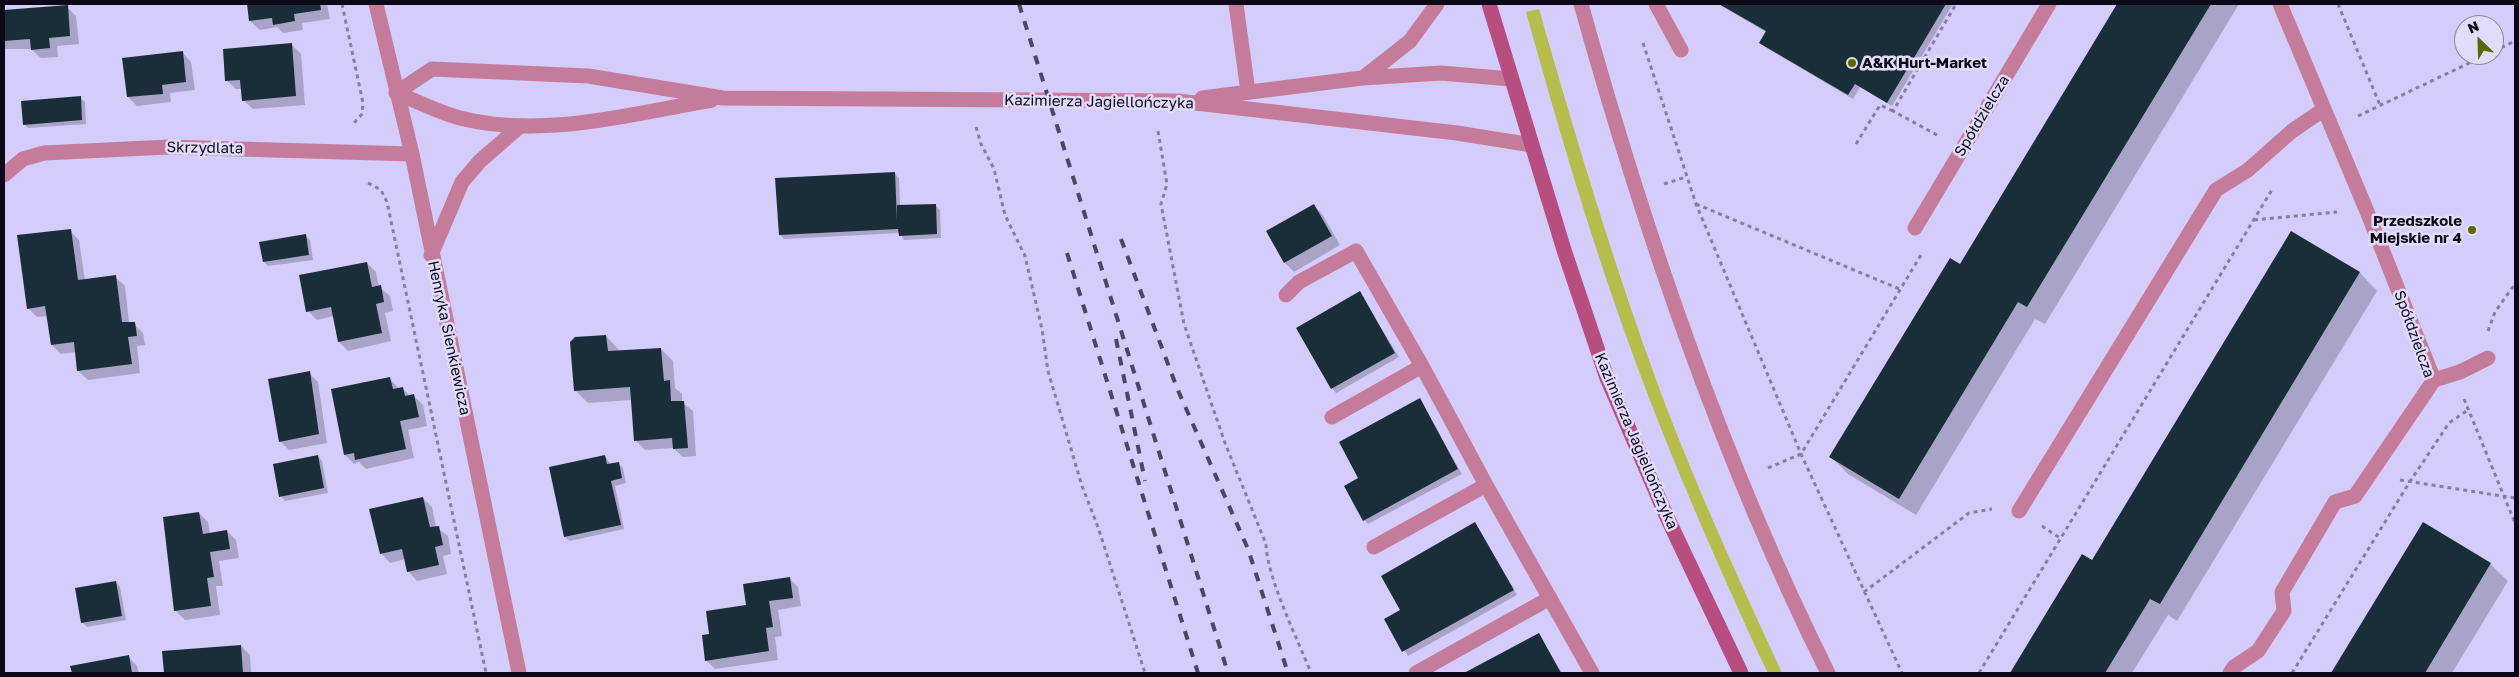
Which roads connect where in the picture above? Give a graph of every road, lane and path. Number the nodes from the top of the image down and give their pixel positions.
1 (342, 4) edge
2 (376, 4) edge
3 (1236, 4) edge
4 (1437, 4) edge
5 (1489, 4) edge
6 (1581, 4) edge
7 (1656, 4) edge
8 (1956, 4) edge
9 (2049, 4) edge
10 (2280, 4) edge
11 (2338, 4) edge
12 (1642, 41) dead end
13 (1682, 50) dead end
14 (2465, 65) edge
15 (1362, 78) junction
16 (1511, 79) junction
17 (396, 92) junction
18 (1248, 92) junction
19 (724, 98) junction
20 (1178, 101) junction
21 (2380, 105) junction
22 (2323, 110) junction
23 (1893, 111) junction
24 (519, 127) junction
25 (976, 127) dead end
26 (2331, 131) junction
27 (1158, 132) dead end
28 (1532, 144) junction
29 (1856, 144) dead end
30 (1962, 150) junction
31 (338, 152) junction
32 (412, 154) junction
33 (4, 175) edge
34 (360, 181) dead end
35 (2276, 182) dead end
36 (1662, 184) dead end
37 (1664, 191) dead end
38 (1696, 204) junction
39 (2366, 209) junction
40 (2253, 220) junction
41 (1915, 228) dead end
42 (431, 255) junction
43 (2515, 284) edge
44 (1902, 290) dead end
45 (1286, 295) dead end
46 (2484, 334) dead end
47 (2488, 358) dead end
48 (1422, 366) junction
49 (2434, 380) junction
50 (2468, 410) dead end
51 (1332, 417) dead end
52 (1801, 454) junction
53 (2370, 474) junction
54 (1769, 476) dead end
55 (2409, 482) junction
56 (1486, 485) junction
57 (2515, 498) edge
58 (2019, 510) joint
59 (1374, 547) dead end
60 (1864, 592) junction
61 (1550, 598) junction
62 (486, 673) edge
63 (519, 673) edge
64 (1145, 673) edge
65 (1312, 673) edge
66 (1416, 673) edge
67 (1592, 673) edge
68 (1741, 673) edge
69 (1828, 673) edge
70 (1902, 673) edge
71 (1979, 673) edge
72 (2230, 673) edge
73 (2292, 673) edge

1 - 31 path
2 - 17 street, Henryka Sienkiewicza
3 - 18 street
4 - 15 street
5 - 16 main road, Kazimierza Jagiellończyka
6 - 69 street
7 - 13 street
8 - 23 path
9 - 30 street, Spółdzielcza
10 - 22 street, Spółdzielcza
11 - 21 path
12 - 38 path
14 - 21 path
15 - 16 street
15 - 18 street
16 - 28 main road, Kazimierza Jagiellończyka
17 - 19 street, Kazimierza Jagiellończyka
17 - 24 street, Kazimierza Jagiellończyka
17 - 32 street, Henryka Sienkiewicza
18 - 20 street
19 - 20 street, Kazimierza Jagiellończyka
19 - 24 street, Kazimierza Jagiellończyka
20 - 28 street, Kazimierza Jagiellończyka
21 - 26 path
22 - 26 street, Spółdzielcza
22 - 58 street
23 - 29 path
23 - 30 path
24 - 42 street
25 - 64 path
26 - 39 street, Spółdzielcza
27 - 65 path
28 - 68 main road, Kazimierza Jagiellończyka
30 - 41 street, Spółdzielcza
31 - 32 street, Skrzydlata
31 - 33 street, Skrzydlata
32 - 42 street, Henryka Sienkiewicza
34 - 62 path
35 - 40 path
36 - 37 path
38 - 44 path
38 - 52 path
39 - 40 path
39 - 49 street, Spółdzielcza
40 - 71 path
42 - 63 street, Henryka Sienkiewicza
43 - 46 path
45 - 48 street
47 - 49 street
48 - 51 street
48 - 56 street
49 - 53 street, Spółdzielcza
50 - 55 path
52 - 54 path
52 - 60 path
53 - 55 path
53 - 72 street, Spółdzielcza
55 - 57 path
55 - 73 path
56 - 59 street
56 - 61 street
58 - 60 path
60 - 70 path
61 - 66 street
61 - 67 street

